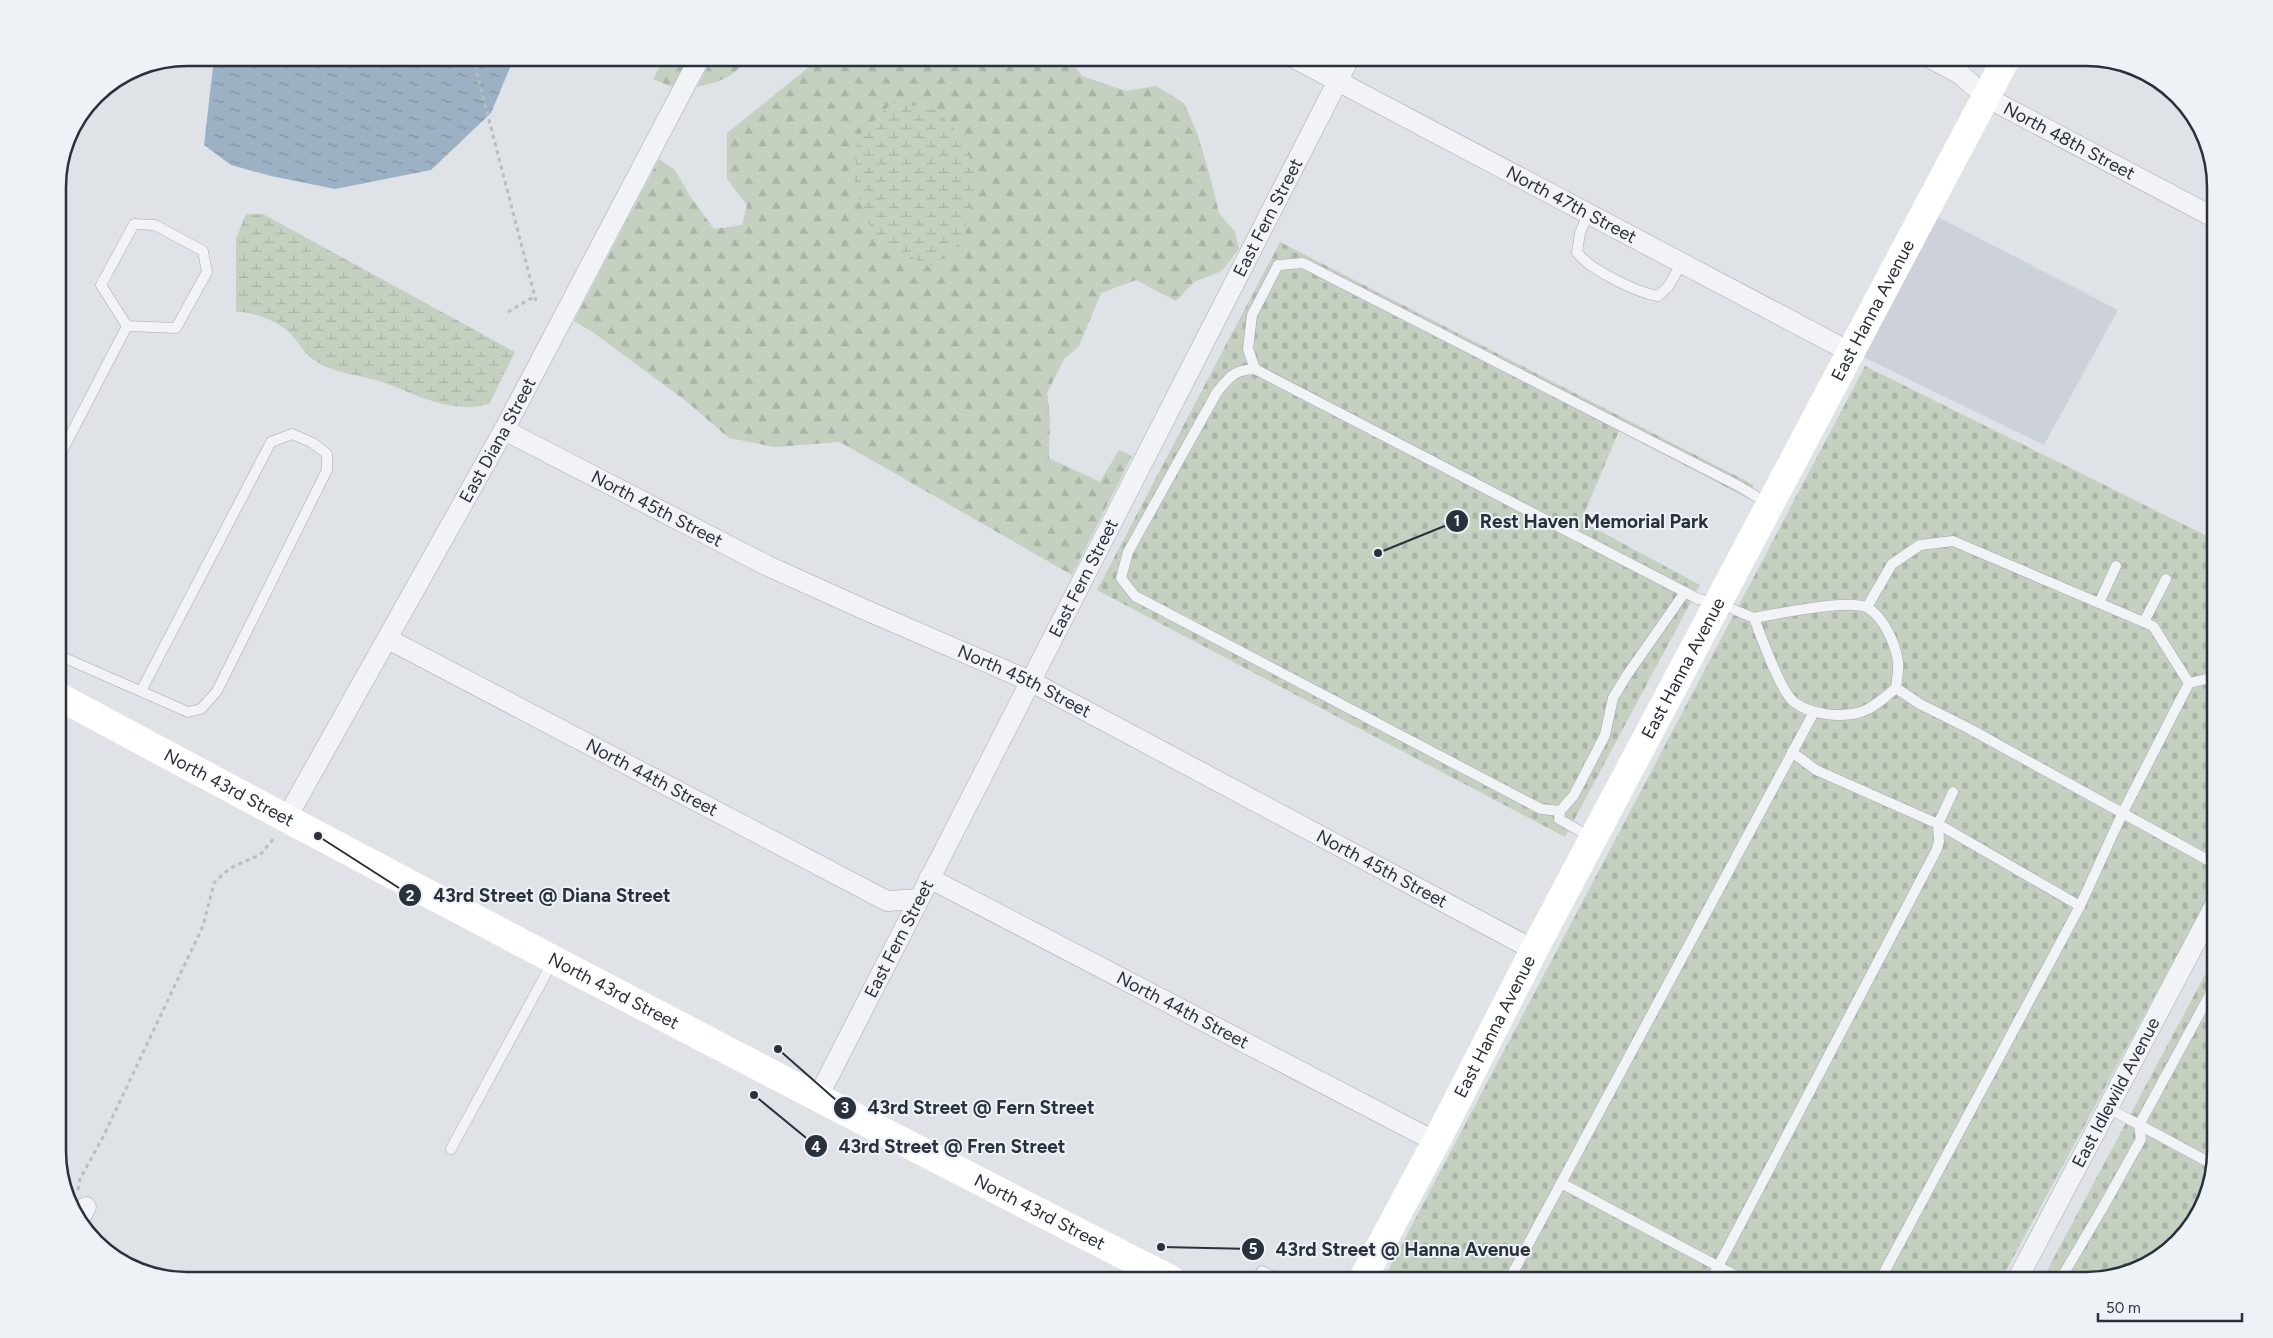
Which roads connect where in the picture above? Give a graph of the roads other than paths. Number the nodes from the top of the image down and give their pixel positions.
1 (696, 66) edge
2 (1308, 66) edge
3 (1346, 66) edge
4 (1944, 66) edge
5 (2003, 66) edge
6 (1338, 81) junction
7 (1986, 96) junction
8 (2206, 213) edge
9 (1588, 214) junction
10 (1682, 263) junction
11 (127, 326) junction
12 (1850, 352) junction
13 (1255, 369) junction
14 (504, 430) junction
15 (67, 442) edge
16 (1770, 504) junction
17 (2116, 566) dead end
18 (2166, 579) dead end
19 (1686, 592) junction
20 (1718, 603) junction
21 (2099, 603) junction
22 (1867, 607) junction
23 (1754, 618) junction
24 (2144, 622) junction
25 (388, 639) junction
26 (67, 659) edge
27 (2207, 679) edge
28 (1030, 681) junction
29 (2188, 683) junction
30 (1896, 688) junction
31 (140, 691) junction
32 (67, 701) edge
33 (1814, 712) junction
34 (1792, 752) junction
35 (1953, 792) dead end
36 (1560, 811) junction
37 (2122, 814) junction
38 (1938, 824) junction
39 (281, 828) junction
40 (1593, 839) junction
41 (2207, 860) edge
42 (929, 878) junction
43 (919, 899) junction
44 (2080, 906) junction
45 (2207, 921) edge
46 (1534, 950) junction
47 (554, 960) junction
48 (2207, 1002) edge
49 (817, 1099) junction
50 (2108, 1108) junction
51 (2140, 1125) junction
52 (1436, 1142) junction
53 (451, 1149) dead end
54 (2206, 1161) edge
55 (1561, 1183) junction
56 (1718, 1267) junction
57 (1156, 1272) edge
58 (1366, 1272) edge
59 (1513, 1272) edge
60 (1715, 1272) edge
61 (1728, 1272) edge
62 (1884, 1272) edge
63 (2021, 1272) edge
64 (2065, 1272) edge

1 - 14 street, East Diana Street
2 - 6 street, North 47th Street
3 - 6 street, East Fern Street
4 - 7 street, North 48th Street
5 - 7 street, East Hanna Avenue
6 - 9 street, North 47th Street
6 - 28 street, East Fern Street
7 - 8 street, North 48th Street
7 - 12 street, East Hanna Avenue
9 - 10 street, North 47th Street
9 - 10 lane
10 - 12 street, North 47th Street
11 - 11 lane
11 - 15 lane
12 - 16 street, East Hanna Avenue
13 - 16 lane
13 - 19 lane
13 - 36 lane
14 - 25 street, East Diana Street
14 - 28 street, North 45th Street
16 - 20 street, East Hanna Avenue
17 - 21 lane
18 - 24 lane
19 - 20 lane
19 - 36 lane
20 - 23 lane
20 - 40 street, East Hanna Avenue
21 - 22 lane
21 - 24 lane
22 - 23 lane
22 - 30 lane
23 - 33 lane
24 - 29 lane
25 - 39 street, East Diana Street
25 - 43 street, North 44th Street
26 - 31 lane
27 - 29 lane
28 - 42 street, East Fern Street
28 - 46 street, North 45th Street
29 - 37 lane
30 - 33 lane
30 - 37 lane
31 - 31 lane
32 - 39 street, North 43rd Street
33 - 34 lane
34 - 38 lane
34 - 55 lane
35 - 38 lane
36 - 40 lane
37 - 41 lane
37 - 44 lane
38 - 44 lane
38 - 56 lane
39 - 47 street, North 43rd Street
40 - 46 street, East Hanna Avenue
42 - 43 street, East Fern Street
42 - 52 street, North 44th Street
43 - 49 street, East Fern Street
44 - 62 lane
45 - 50 street, East Idlewild Avenue
46 - 52 street, East Hanna Avenue
47 - 49 street, North 43rd Street
47 - 53 lane
48 - 51 lane
49 - 57 street, North 43rd Street
50 - 51 lane
50 - 63 street, East Idlewild Avenue
51 - 54 lane
51 - 64 lane
52 - 58 street, East Hanna Avenue
55 - 56 lane
55 - 59 lane
56 - 60 lane
56 - 61 lane

